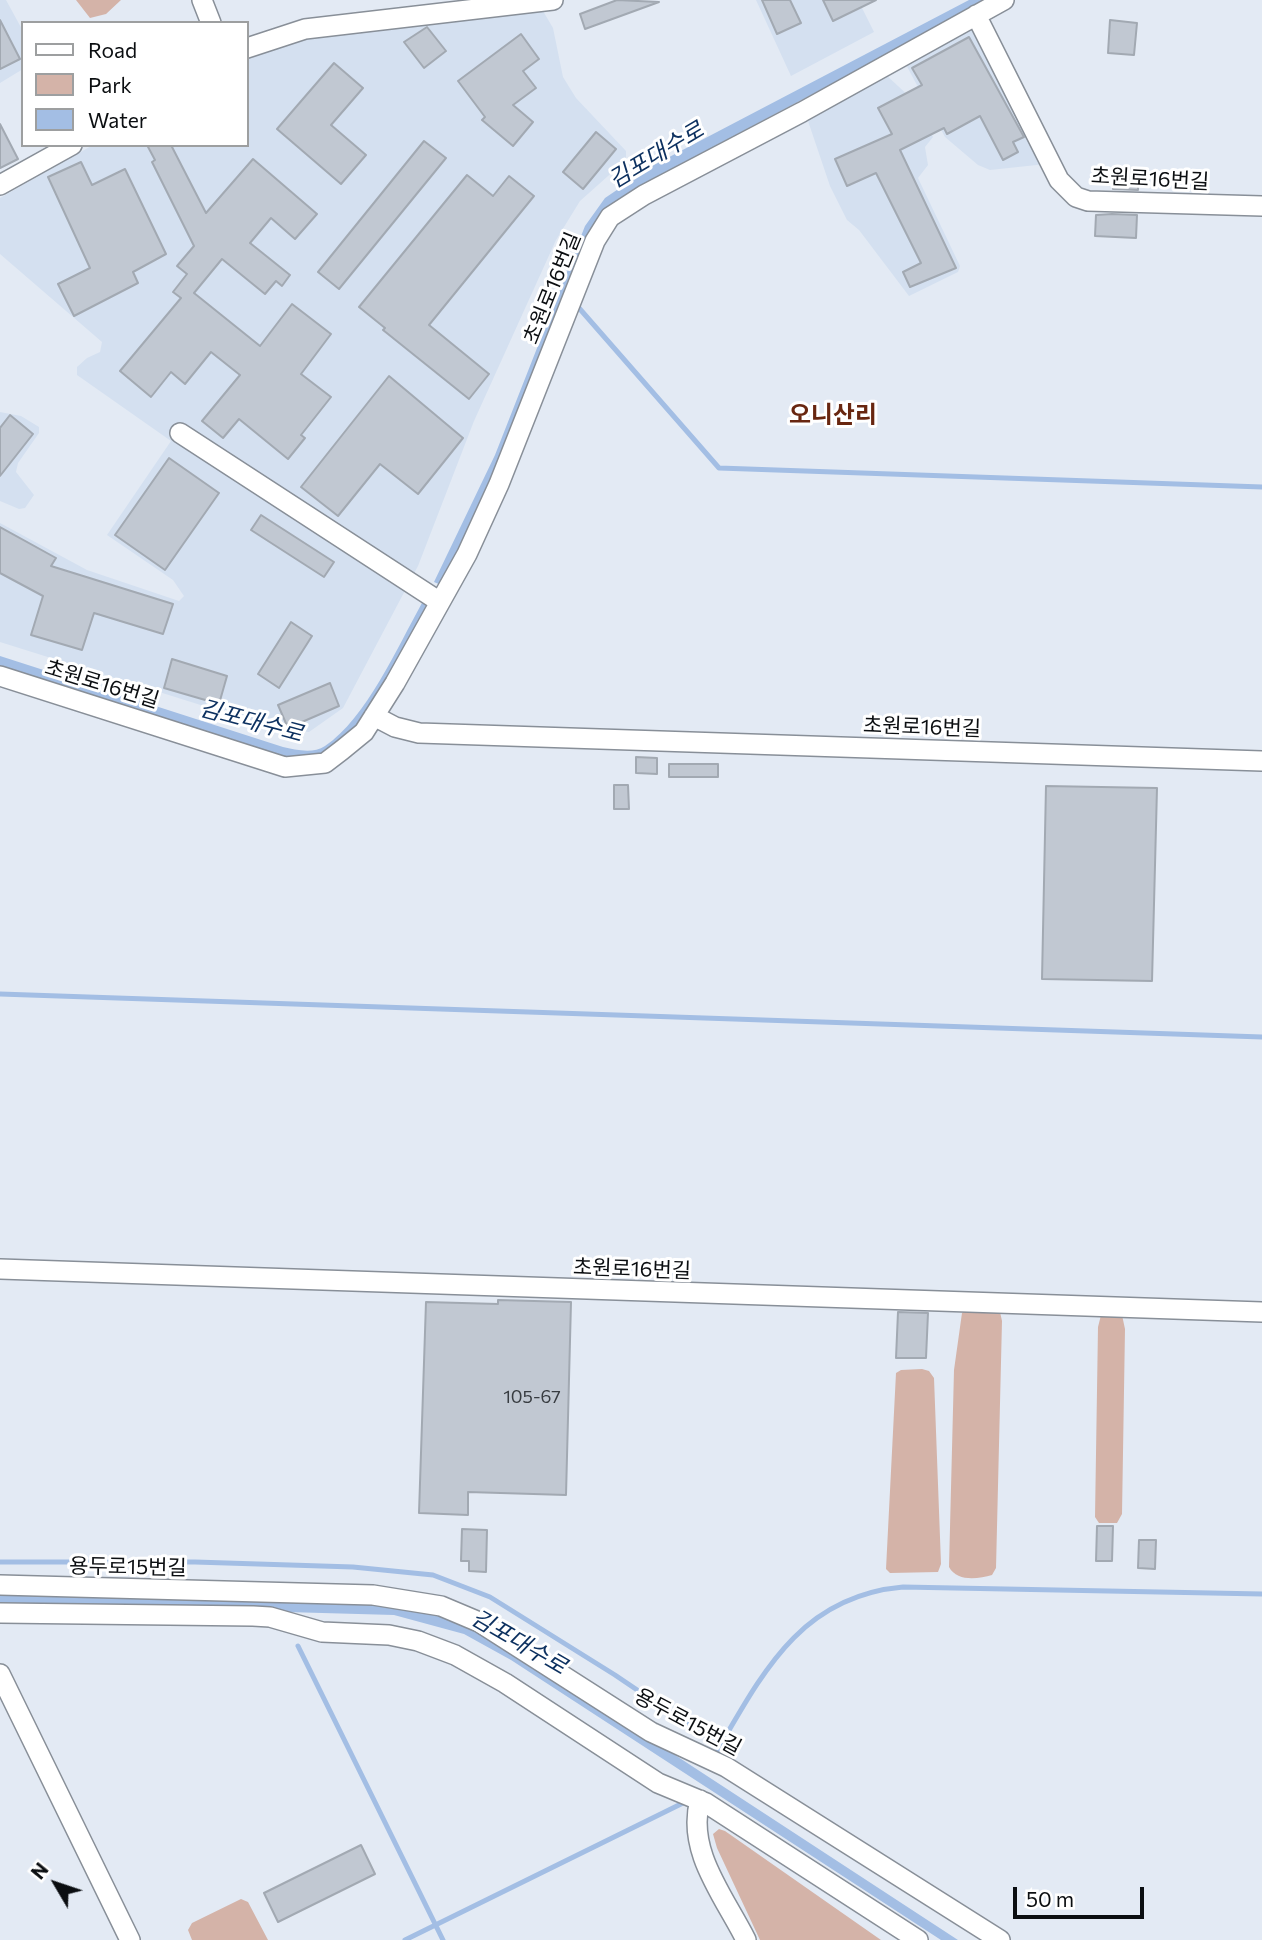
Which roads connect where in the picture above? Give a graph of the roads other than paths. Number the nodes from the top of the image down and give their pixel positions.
1 (202, 0) edge
2 (553, 0) edge
3 (1004, 0) edge
4 (976, 15) junction
5 (210, 21) edge
6 (248, 48) edge
7 (68, 147) edge
8 (0, 185) edge
9 (1262, 206) edge
10 (180, 433) dead end
11 (440, 603) junction
12 (0, 676) edge
13 (374, 716) junction
14 (1262, 761) edge
15 (0, 1269) edge
16 (1262, 1312) edge
17 (0, 1585) edge
18 (0, 1613) edge
19 (0, 1674) edge
20 (701, 1800) junction
21 (130, 1940) edge
22 (746, 1940) edge
23 (918, 1940) edge
24 (1000, 1940) edge

1 - 5 street
2 - 6 street
3 - 4 street, 초원로16번길
4 - 9 street, 초원로16번길
4 - 11 street, 초원로16번길
7 - 8 street
10 - 11 street
11 - 13 street, 초원로16번길
12 - 13 street, 초원로16번길
13 - 14 street, 초원로16번길
15 - 16 street, 초원로16번길
17 - 24 street, 용두로15번길
18 - 20 street
19 - 21 street
20 - 22 street
20 - 23 street

